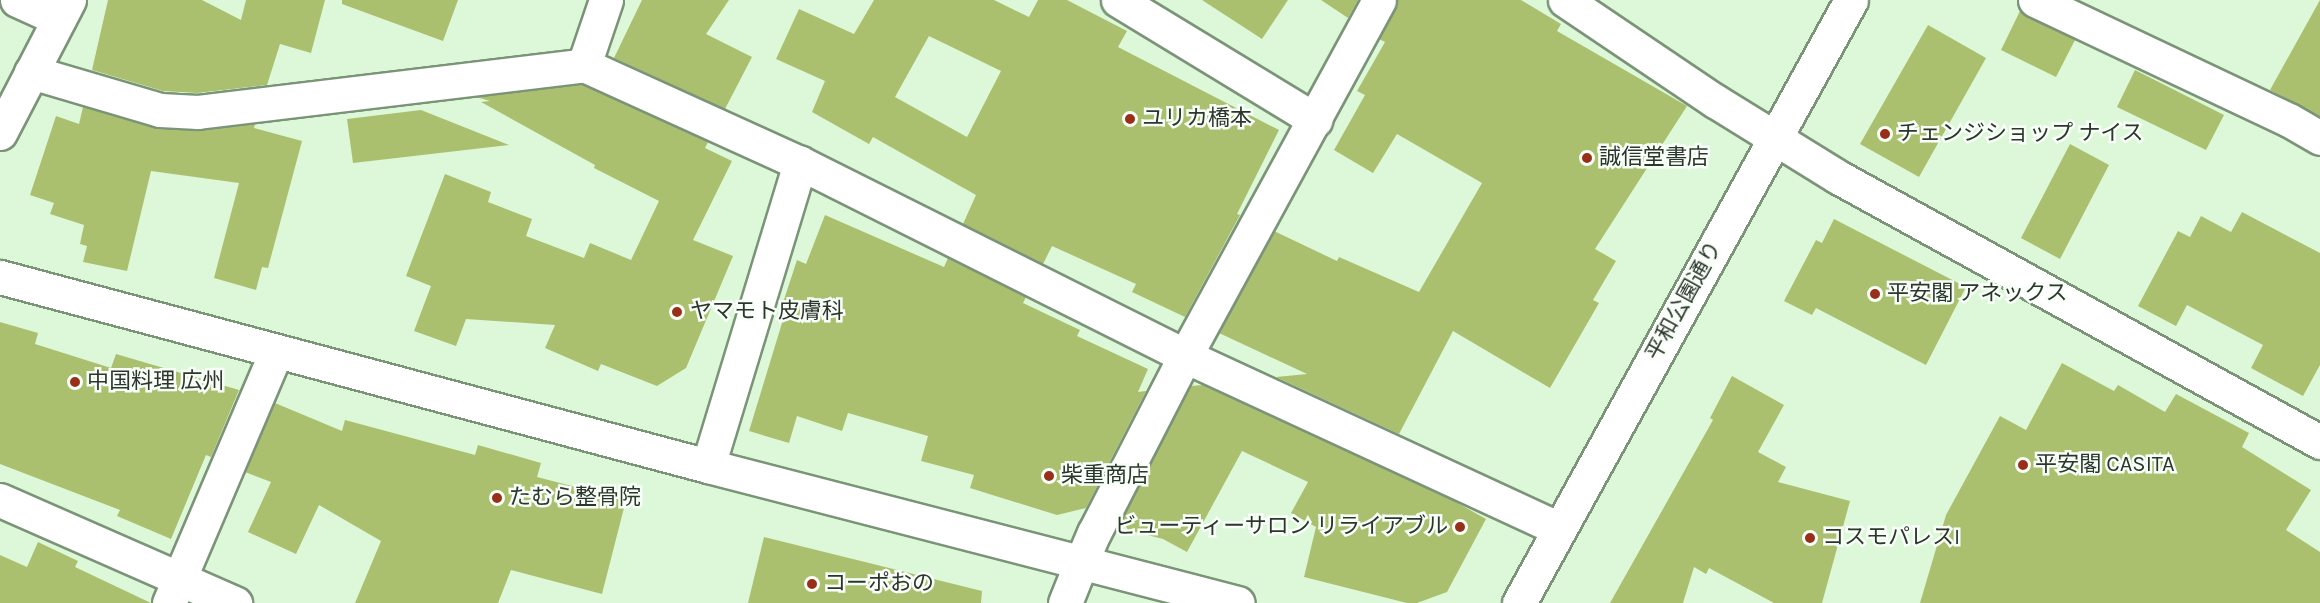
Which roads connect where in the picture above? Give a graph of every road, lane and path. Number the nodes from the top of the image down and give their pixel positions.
1 (17, 0) edge
2 (606, 0) edge
3 (1118, 0) edge
4 (1379, 0) edge
5 (1565, 0) edge
6 (1851, 0) edge
7 (2035, 0) edge
8 (64, 10) edge
9 (584, 65) junction
10 (31, 72) junction
11 (1315, 120) junction
12 (0, 133) edge
13 (1774, 138) junction
14 (2320, 138) edge
15 (800, 163) junction
16 (0, 277) edge
17 (276, 352) junction
18 (1185, 356) junction
19 (2320, 442) edge
20 (708, 466) junction
21 (0, 500) edge
22 (1559, 529) junction
23 (1081, 563) junction
24 (175, 591) edge
25 (236, 603) edge
26 (1065, 603) edge
27 (1238, 603) edge
28 (1519, 603) edge

1 - 8 street
2 - 9 street
3 - 11 street
4 - 11 street
5 - 13 street
6 - 13 street, 平和公園通り
7 - 14 street
8 - 10 street
9 - 10 street
9 - 15 street
10 - 12 street
11 - 18 street
13 - 19 street
13 - 22 street, 平和公園通り
15 - 18 street
15 - 20 street
16 - 17 street
17 - 20 street
17 - 24 street
18 - 22 street
18 - 23 street
20 - 23 street
21 - 24 street
22 - 28 street, 平和公園通り
23 - 26 street
23 - 27 street
24 - 25 street

